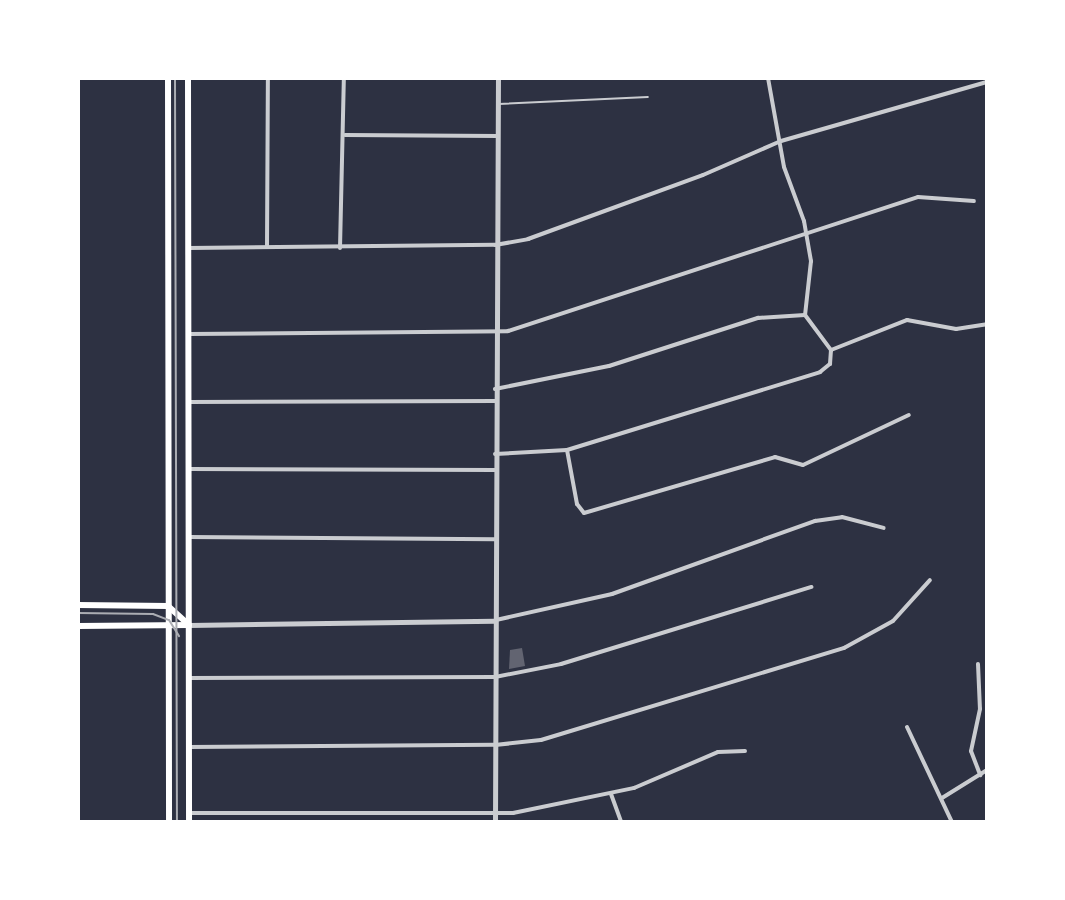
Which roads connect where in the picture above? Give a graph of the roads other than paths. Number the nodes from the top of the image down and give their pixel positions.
1 (168, 78) edge
2 (188, 78) edge
3 (268, 78) edge
4 (344, 78) edge
5 (498, 78) edge
6 (768, 78) edge
7 (977, 81) edge
8 (987, 82) edge
9 (648, 97) dead end
10 (498, 104) junction
11 (345, 135) junction
12 (498, 136) junction
13 (781, 141) junction
14 (974, 201) dead end
15 (804, 233) junction
16 (495, 245) junction
17 (267, 247) junction
18 (188, 248) junction
19 (340, 248) junction
20 (805, 315) junction
21 (987, 324) edge
22 (495, 333) junction
23 (189, 334) junction
24 (831, 350) junction
25 (495, 389) junction
26 (496, 401) junction
27 (189, 402) junction
28 (909, 415) dead end
29 (567, 450) junction
30 (495, 454) junction
31 (189, 469) junction
32 (495, 470) junction
33 (884, 528) dead end
34 (189, 537) junction
35 (495, 539) junction
36 (930, 580) dead end
37 (811, 587) dead end
38 (78, 605) edge
39 (168, 606) junction
40 (494, 621) junction
41 (189, 625) junction
42 (78, 626) edge
43 (169, 626) junction
44 (978, 664) dead end
45 (495, 677) junction
46 (189, 678) junction
47 (907, 727) dead end
48 (495, 745) junction
49 (189, 747) junction
50 (745, 751) dead end
51 (987, 770) edge
52 (980, 775) junction
53 (611, 794) junction
54 (942, 798) junction
55 (495, 811) junction
56 (189, 813) junction
57 (169, 822) edge
58 (189, 822) edge
59 (495, 822) edge
60 (621, 822) edge
61 (952, 822) edge

1 - 39 main road
2 - 18 main road
3 - 17 street
4 - 11 street
5 - 10 street
6 - 13 street
7 - 8 street
7 - 13 street
9 - 10 lane
10 - 12 street
11 - 12 street
11 - 19 street
12 - 16 street
13 - 15 street
13 - 16 street
14 - 15 street
15 - 20 street
15 - 22 street
16 - 19 street
16 - 22 street
17 - 18 street
17 - 19 street
18 - 23 main road
20 - 24 street
20 - 25 street
21 - 24 street
22 - 23 street
22 - 25 street
23 - 27 main road
24 - 29 street
25 - 26 street
26 - 27 street
26 - 30 street
27 - 31 main road
28 - 29 street
29 - 30 street
30 - 32 street
31 - 32 street
31 - 34 main road
32 - 35 street
33 - 40 street
34 - 35 street
34 - 41 main road
35 - 40 street
36 - 48 street
37 - 45 street
38 - 39 main road
39 - 41 main road
39 - 43 main road
40 - 41 street
40 - 45 street
41 - 43 main road
41 - 46 main road
42 - 43 main road
43 - 57 main road
44 - 52 street
45 - 46 street
45 - 48 street
46 - 49 main road
47 - 54 street
48 - 49 street
48 - 55 street
49 - 56 main road
50 - 53 street
51 - 52 street
52 - 54 street
53 - 55 street
53 - 60 street
54 - 61 street
55 - 56 street
55 - 59 street
56 - 58 main road

